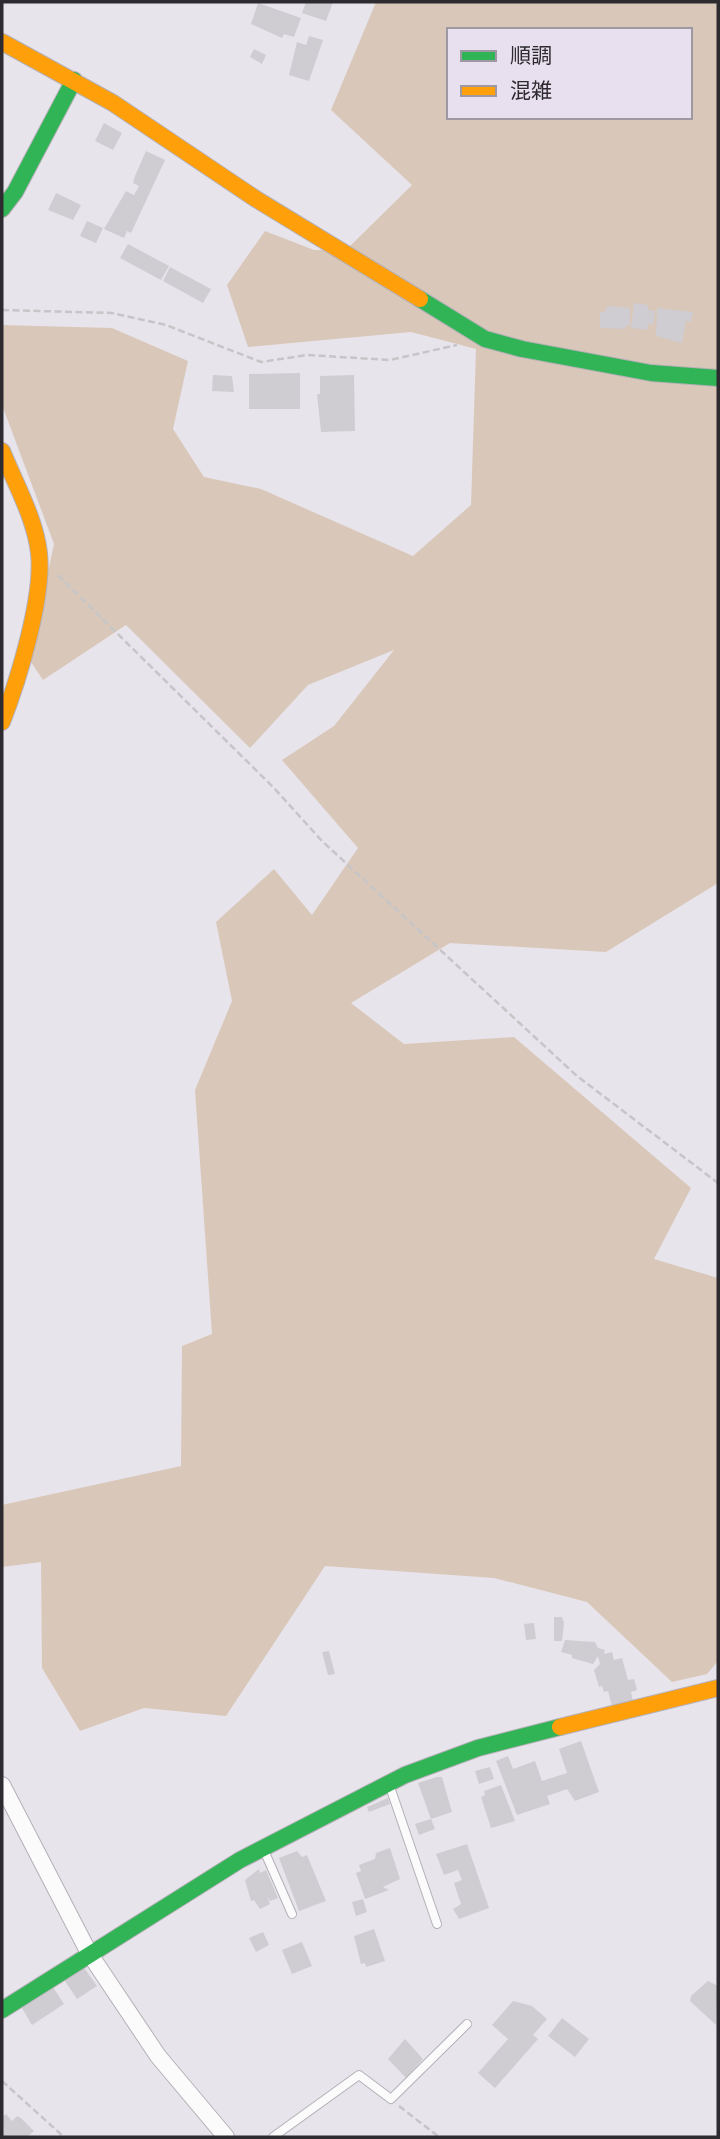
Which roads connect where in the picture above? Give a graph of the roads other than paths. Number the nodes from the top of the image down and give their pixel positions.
1 (2, 41) edge
2 (74, 80) junction
3 (2, 209) edge
4 (718, 378) edge
5 (2, 452) edge
6 (2, 722) edge
7 (718, 1688) edge
8 (389, 1783) junction
9 (2, 1785) edge
10 (264, 1848) junction
11 (292, 1914) dead end
12 (437, 1924) dead end
13 (89, 1953) junction
14 (2, 2010) edge
15 (467, 2024) dead end
16 (226, 2137) edge
17 (273, 2137) edge

1 - 2 street
2 - 3 street
2 - 4 street
5 - 6 street
7 - 8 street
8 - 10 street
8 - 12 lane
9 - 13 street
10 - 11 lane
10 - 13 street
13 - 14 street
13 - 16 street
15 - 17 lane

